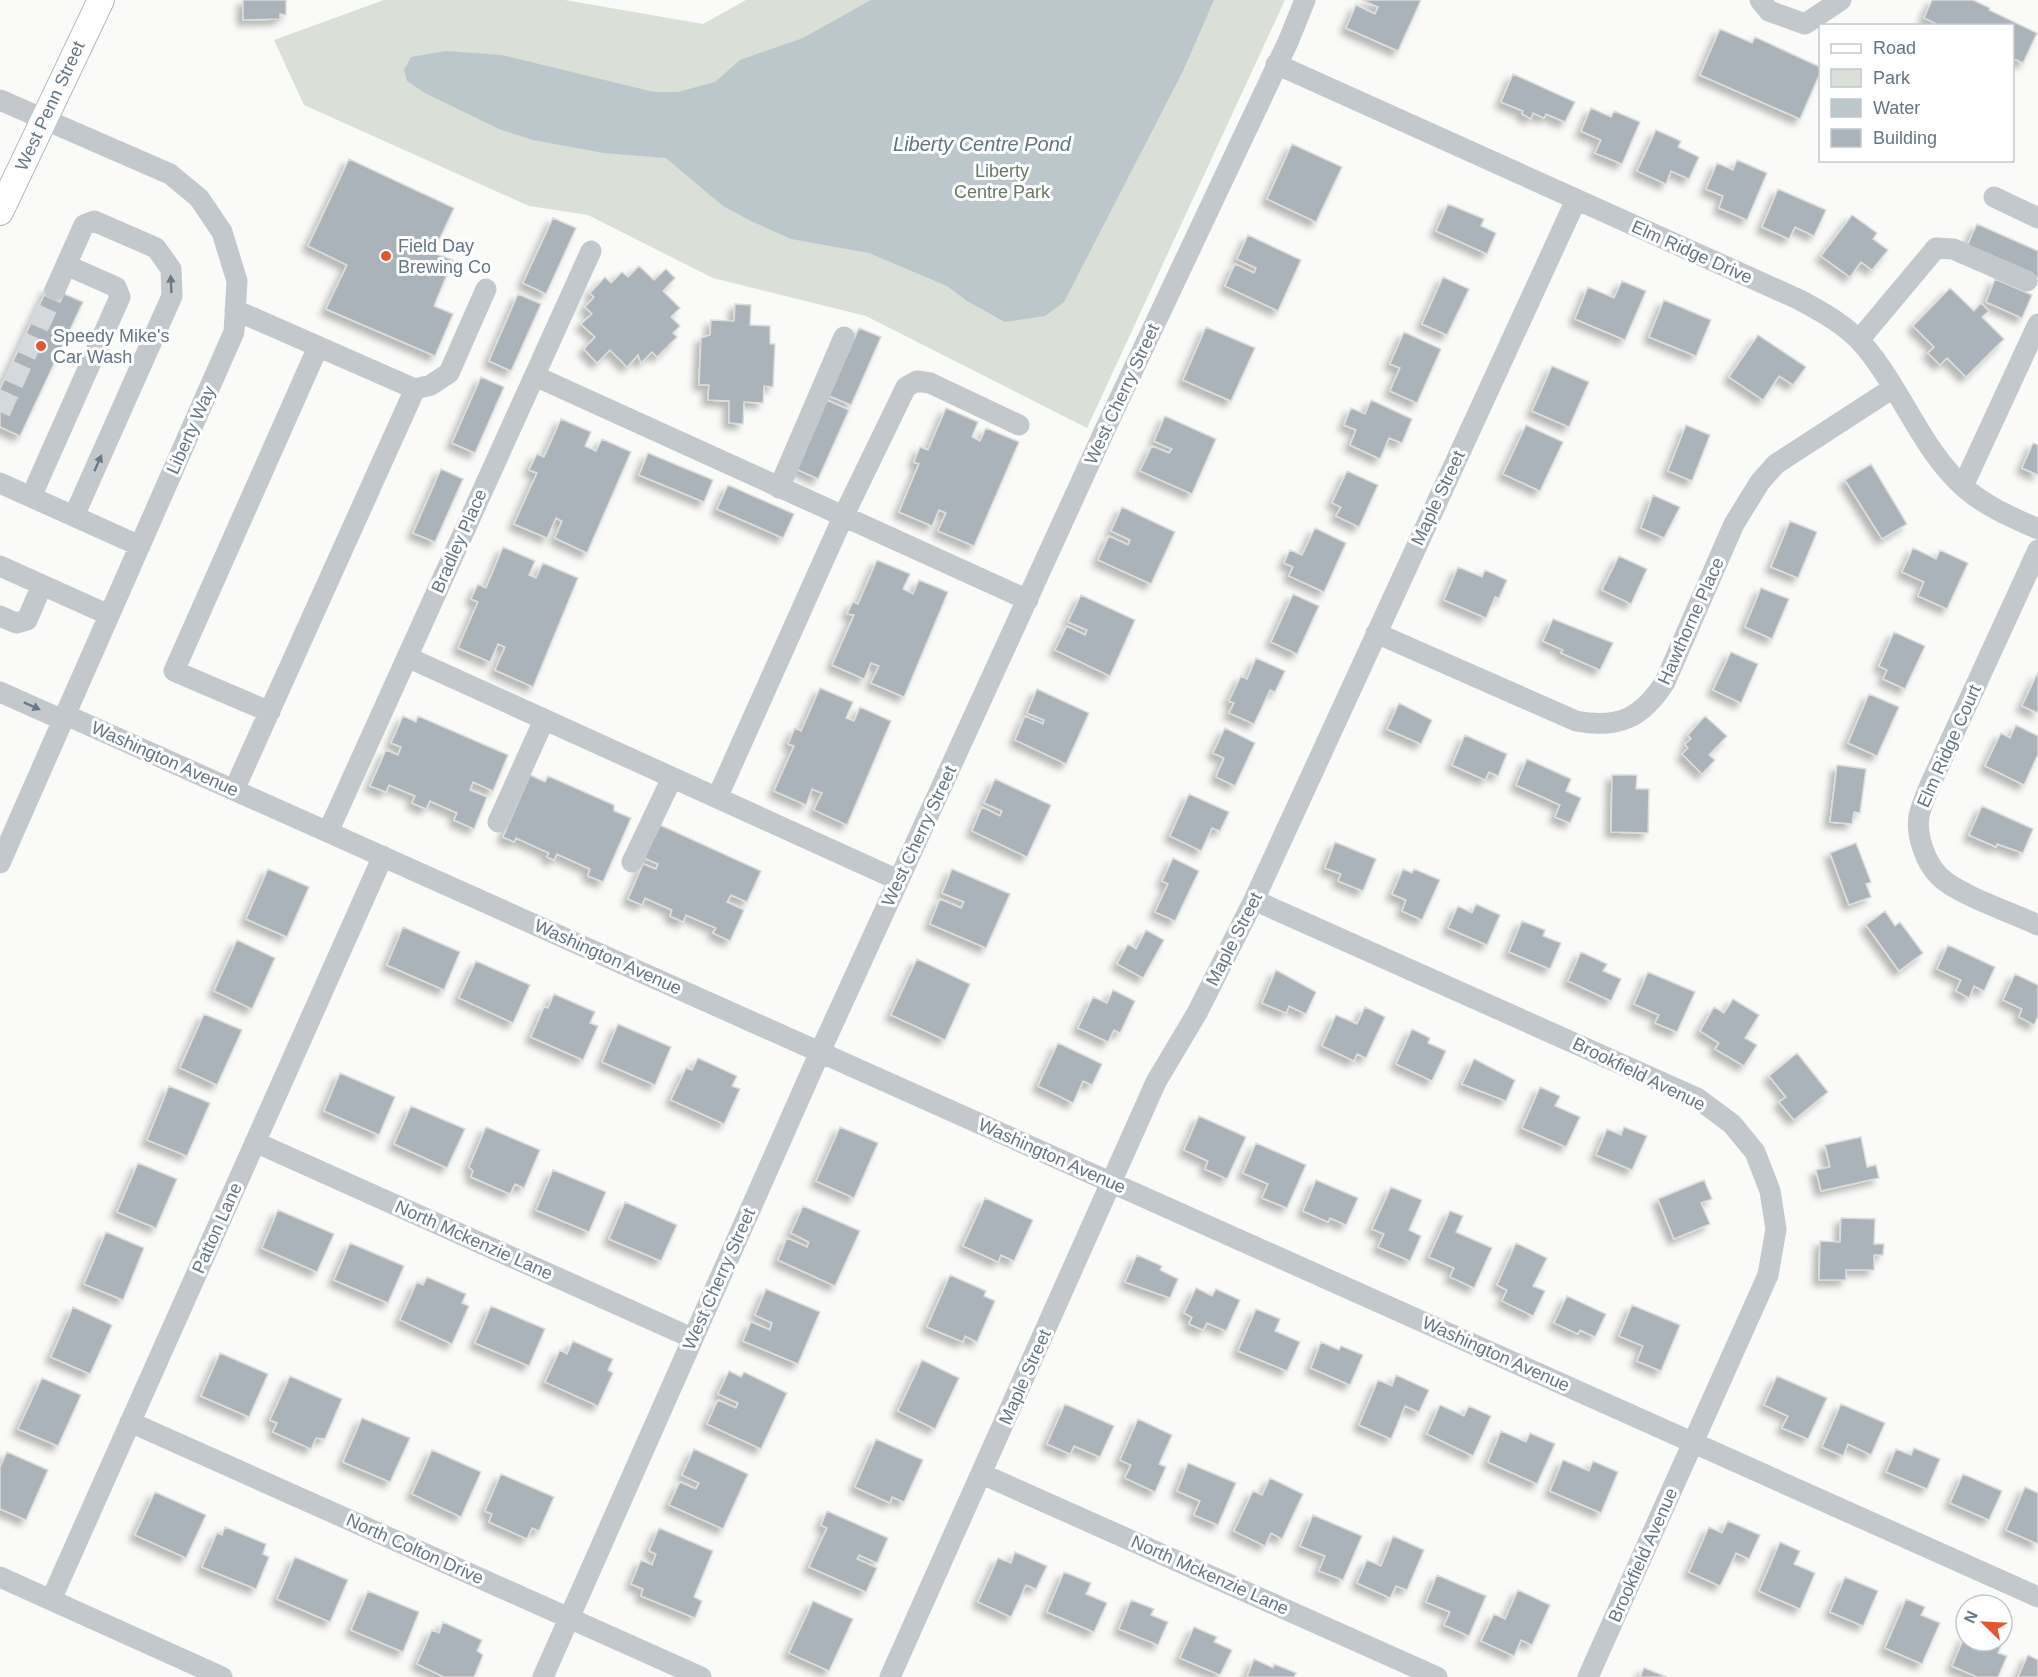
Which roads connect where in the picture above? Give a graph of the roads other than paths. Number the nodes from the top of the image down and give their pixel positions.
1 (101, 0) edge
2 (1305, 0) edge
3 (1760, 0) edge
4 (1840, 0) edge
5 (1813, 28) edge
6 (1276, 64) junction
7 (0, 100) edge
8 (44, 120) junction
9 (1994, 197) dead end
10 (1576, 200) junction
11 (0, 212) edge
12 (2038, 218) edge
13 (591, 251) dead end
14 (66, 265) junction
15 (2027, 281) dead end
16 (486, 289) dead end
17 (55, 290) tunnel mouth
18 (235, 310) junction
19 (2038, 324) edge
20 (844, 337) dead end
21 (1858, 340) junction
22 (318, 347) junction
23 (535, 376) junction
24 (1893, 388) junction
25 (415, 389) junction
26 (1019, 425) dead end
27 (0, 483) edge
28 (1963, 486) junction
29 (779, 488) junction
30 (31, 497) junction
31 (74, 516) junction
32 (843, 517) junction
33 (2038, 530) edge
34 (140, 546) junction
35 (2038, 550) edge
36 (0, 566) edge
37 (42, 585) junction
38 (1028, 600) junction
39 (109, 615) junction
40 (0, 616) edge
41 (1376, 633) junction
42 (407, 657) junction
43 (0, 692) edge
44 (270, 712) junction
45 (65, 718) junction
46 (544, 720) junction
47 (672, 778) junction
48 (234, 790) junction
49 (717, 798) junction
50 (498, 822) dead end
51 (328, 832) junction
52 (383, 856) junction
53 (632, 862) dead end
54 (0, 863) edge
55 (898, 880) junction
56 (1254, 900) junction
57 (2038, 925) edge
58 (820, 1052) junction
59 (255, 1142) junction
60 (1112, 1183) junction
61 (692, 1338) junction
62 (130, 1422) junction
63 (1693, 1443) junction
64 (982, 1474) junction
65 (0, 1577) edge
66 (2038, 1597) edge
67 (51, 1600) junction
68 (569, 1618) junction
69 (222, 1677) edge
70 (543, 1677) edge
71 (700, 1677) edge
72 (891, 1677) edge
73 (1437, 1677) edge
74 (1588, 1677) edge

1 - 8 main road, West Penn Street
2 - 6 street, West Cherry Street
3 - 5 street
4 - 5 street
6 - 10 street, Elm Ridge Drive
6 - 38 street, West Cherry Street
7 - 8 street, Liberty Way
8 - 11 main road, West Penn Street
8 - 18 street, Liberty Way
9 - 12 street
10 - 21 street, Elm Ridge Drive
10 - 41 street, Maple Street
13 - 23 street, Bradley Place
14 - 17 street
14 - 30 street
31 -> 14 street
15 - 21 street
16 - 25 street
18 - 22 street
18 - 34 street, Liberty Way
19 - 28 street
20 - 29 street
21 - 24 street, Elm Ridge Drive
22 - 25 street
22 - 44 street
23 - 29 street
23 - 42 street, Bradley Place
24 - 28 street, Elm Ridge Drive
24 - 41 street, Hawthorne Place
25 - 44 street
26 - 32 street
27 - 30 street
28 - 33 street, Elm Ridge Drive
29 - 32 street
30 - 31 street
31 - 34 street
32 - 38 street
32 - 49 street
34 - 39 street, Liberty Way
35 - 57 street, Elm Ridge Court
36 - 37 street
37 - 39 street
37 - 40 street
38 - 55 street, West Cherry Street
39 - 45 street, Liberty Way
41 - 56 street, Maple Street
42 - 46 street
42 - 51 street, Bradley Place
43 -> 45 street, Washington Avenue
44 - 48 street
45 - 48 street, Washington Avenue
45 - 54 street, Liberty Way
46 - 47 street
46 - 50 street
47 - 49 street
47 - 53 street
48 - 51 street, Washington Avenue
49 - 55 street
51 - 52 street, Washington Avenue
52 - 58 street, Washington Avenue
52 - 59 street, Patton Lane
55 - 58 street, West Cherry Street
56 - 60 street, Maple Street
56 - 63 street, Brookfield Avenue
58 - 60 street, Washington Avenue
58 - 61 street, West Cherry Street
59 - 61 street, North Mckenzie Lane
59 - 62 street, Patton Lane
60 - 63 street, Washington Avenue
60 - 64 street, Maple Street
61 - 68 street, West Cherry Street
62 - 67 street, Patton Lane
62 - 68 street, North Colton Drive
63 - 66 street, Washington Avenue
63 - 74 street, Brookfield Avenue
64 - 72 street, Maple Street
64 - 73 street, North Mckenzie Lane
65 - 67 street
67 - 69 street
68 - 70 street, West Cherry Street
68 - 71 street, North Colton Drive

